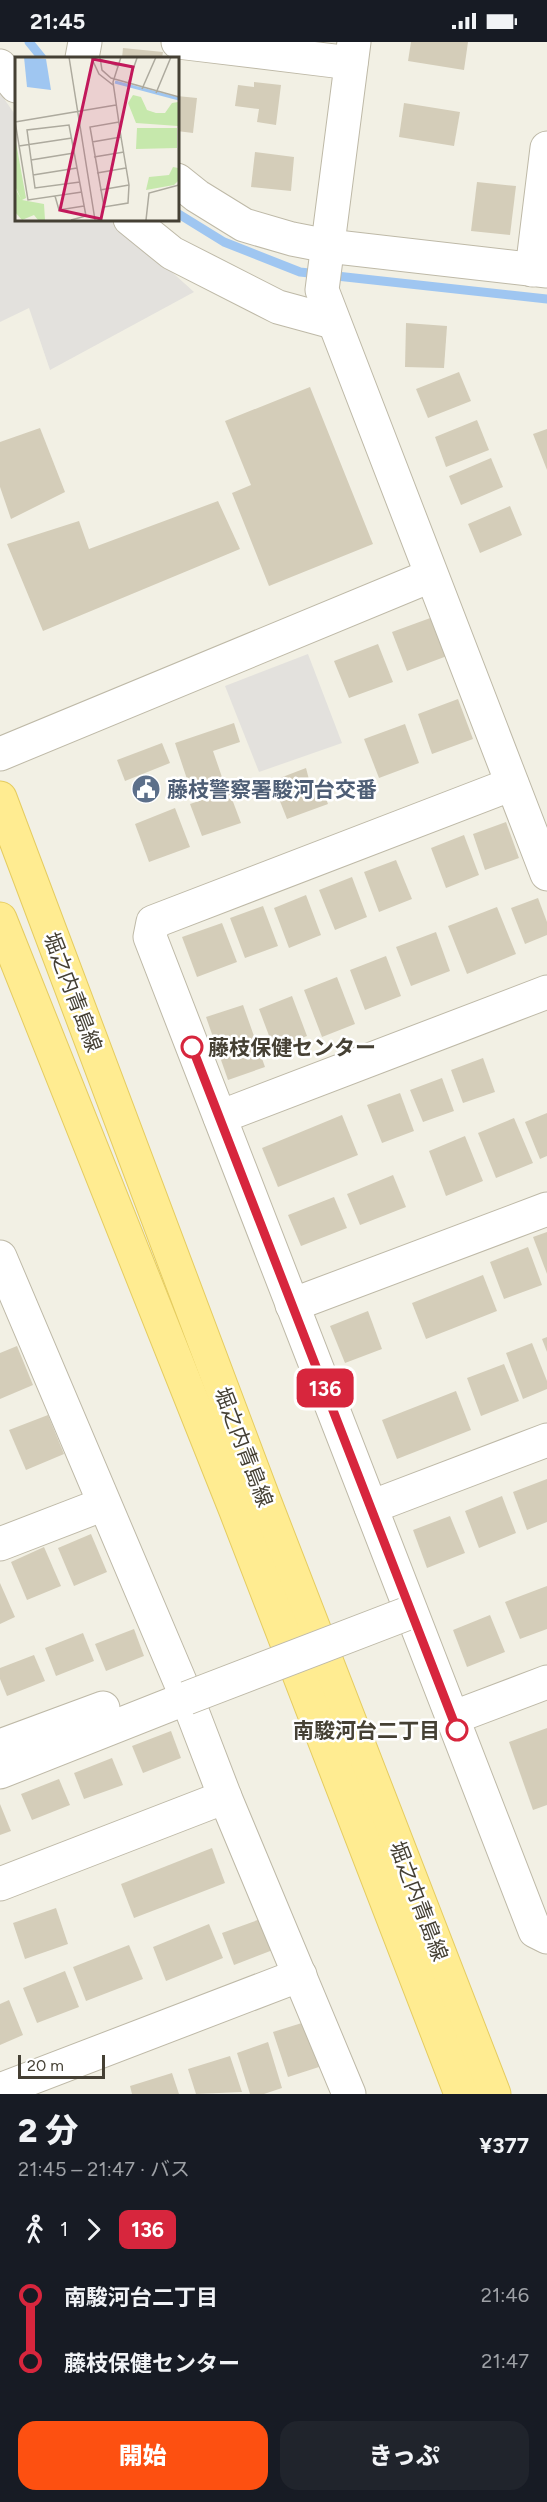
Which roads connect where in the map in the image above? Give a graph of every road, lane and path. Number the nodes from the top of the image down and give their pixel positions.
1 (84, 42) edge
2 (178, 42) edge
3 (353, 52) edge
4 (82, 57) edge
5 (0, 66) edge
6 (15, 85) edge
7 (547, 148) edge
8 (178, 181) edge
9 (131, 220) edge
10 (327, 249) junction
11 (540, 271) edge
12 (333, 322) junction
13 (430, 576) junction
14 (0, 754) edge
15 (512, 784) junction
16 (0, 798) edge
17 (547, 874) edge
18 (0, 919) edge
19 (547, 993) edge
20 (220, 1117) junction
21 (547, 1209) edge
22 (0, 1257) edge
23 (292, 1305) junction
24 (12, 1318) edge
25 (547, 1440) edge
26 (104, 1504) junction
27 (370, 1507) junction
28 (0, 1544) edge
29 (411, 1612) junction
30 (547, 1682) edge
31 (182, 1689) junction
32 (452, 1718) junction
33 (0, 1746) edge
34 (0, 1772) edge
35 (225, 1797) junction
36 (0, 1884) edge
37 (547, 1937) edge
38 (300, 1975) junction
39 (0, 2090) edge
40 (349, 2094) edge
41 (460, 2094) edge
42 (494, 2094) edge

1 - 4 street
2 - 3 street
3 - 10 street
5 - 6 street
7 - 11 street
8 - 10 street
9 - 12 street
10 - 11 street
10 - 12 street
12 - 13 street
13 - 14 street
13 - 15 street
15 - 17 street
15 - 20 street
16 - 42 main road, 堀之内青島線
18 - 41 main road, 堀之内青島線
19 - 20 street
20 - 23 street
21 - 23 street
22 - 24 street
23 - 27 street
24 - 26 street
25 - 27 street
26 - 28 street
26 - 31 street
27 - 29 street
29 - 31 street, bridge
29 - 32 street
30 - 32 street
31 - 33 street
31 - 34 street
31 - 35 street
32 - 37 street
35 - 36 street
35 - 38 street
38 - 39 street
38 - 40 street

